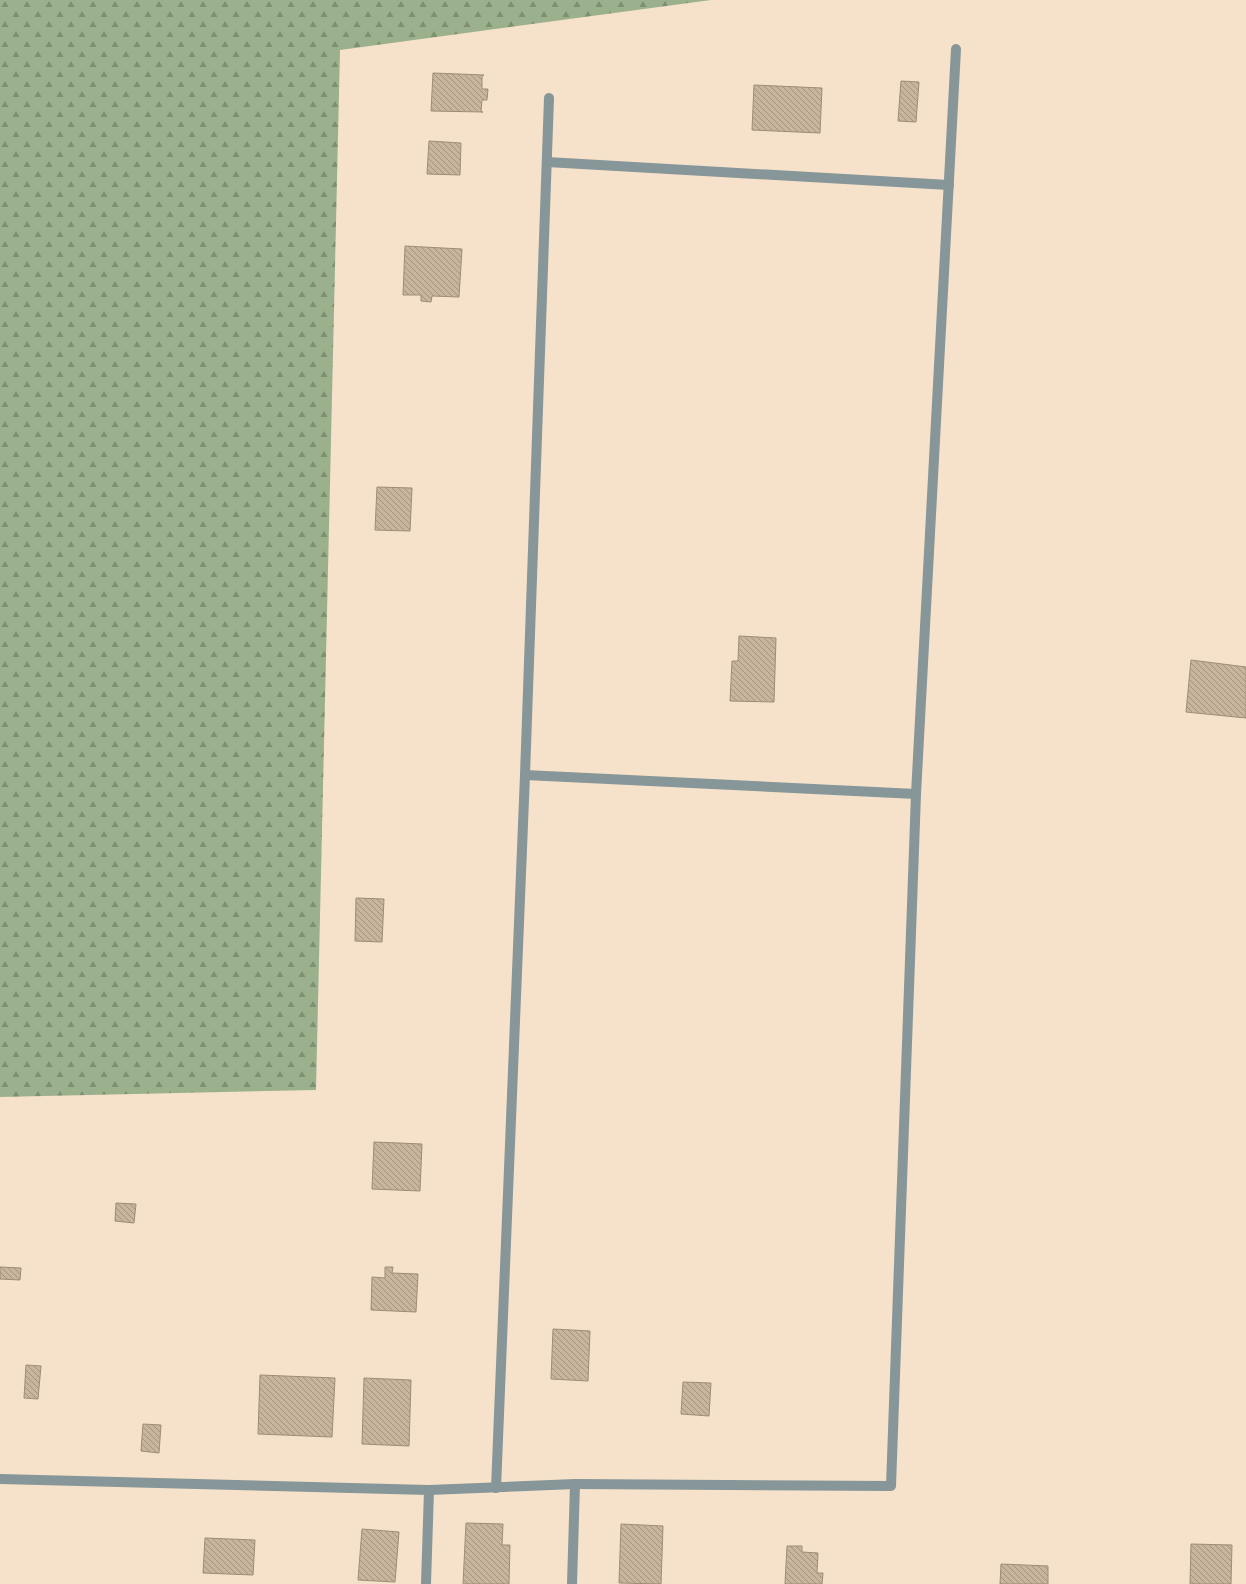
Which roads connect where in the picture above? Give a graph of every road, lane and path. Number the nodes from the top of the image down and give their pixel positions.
1 (956, 49) dead end
2 (549, 98) dead end
3 (547, 162) junction
4 (949, 185) junction
5 (525, 775) junction
6 (916, 794) junction
7 (0, 1479) edge
8 (575, 1484) junction
9 (496, 1488) junction
10 (429, 1490) junction
11 (426, 1584) edge
12 (572, 1584) edge

1 - 4 street
2 - 3 street
3 - 4 street
3 - 5 street
4 - 6 street
5 - 6 street
5 - 9 street
6 - 8 street
7 - 10 street
8 - 9 street
8 - 12 street
9 - 10 street
10 - 11 street

